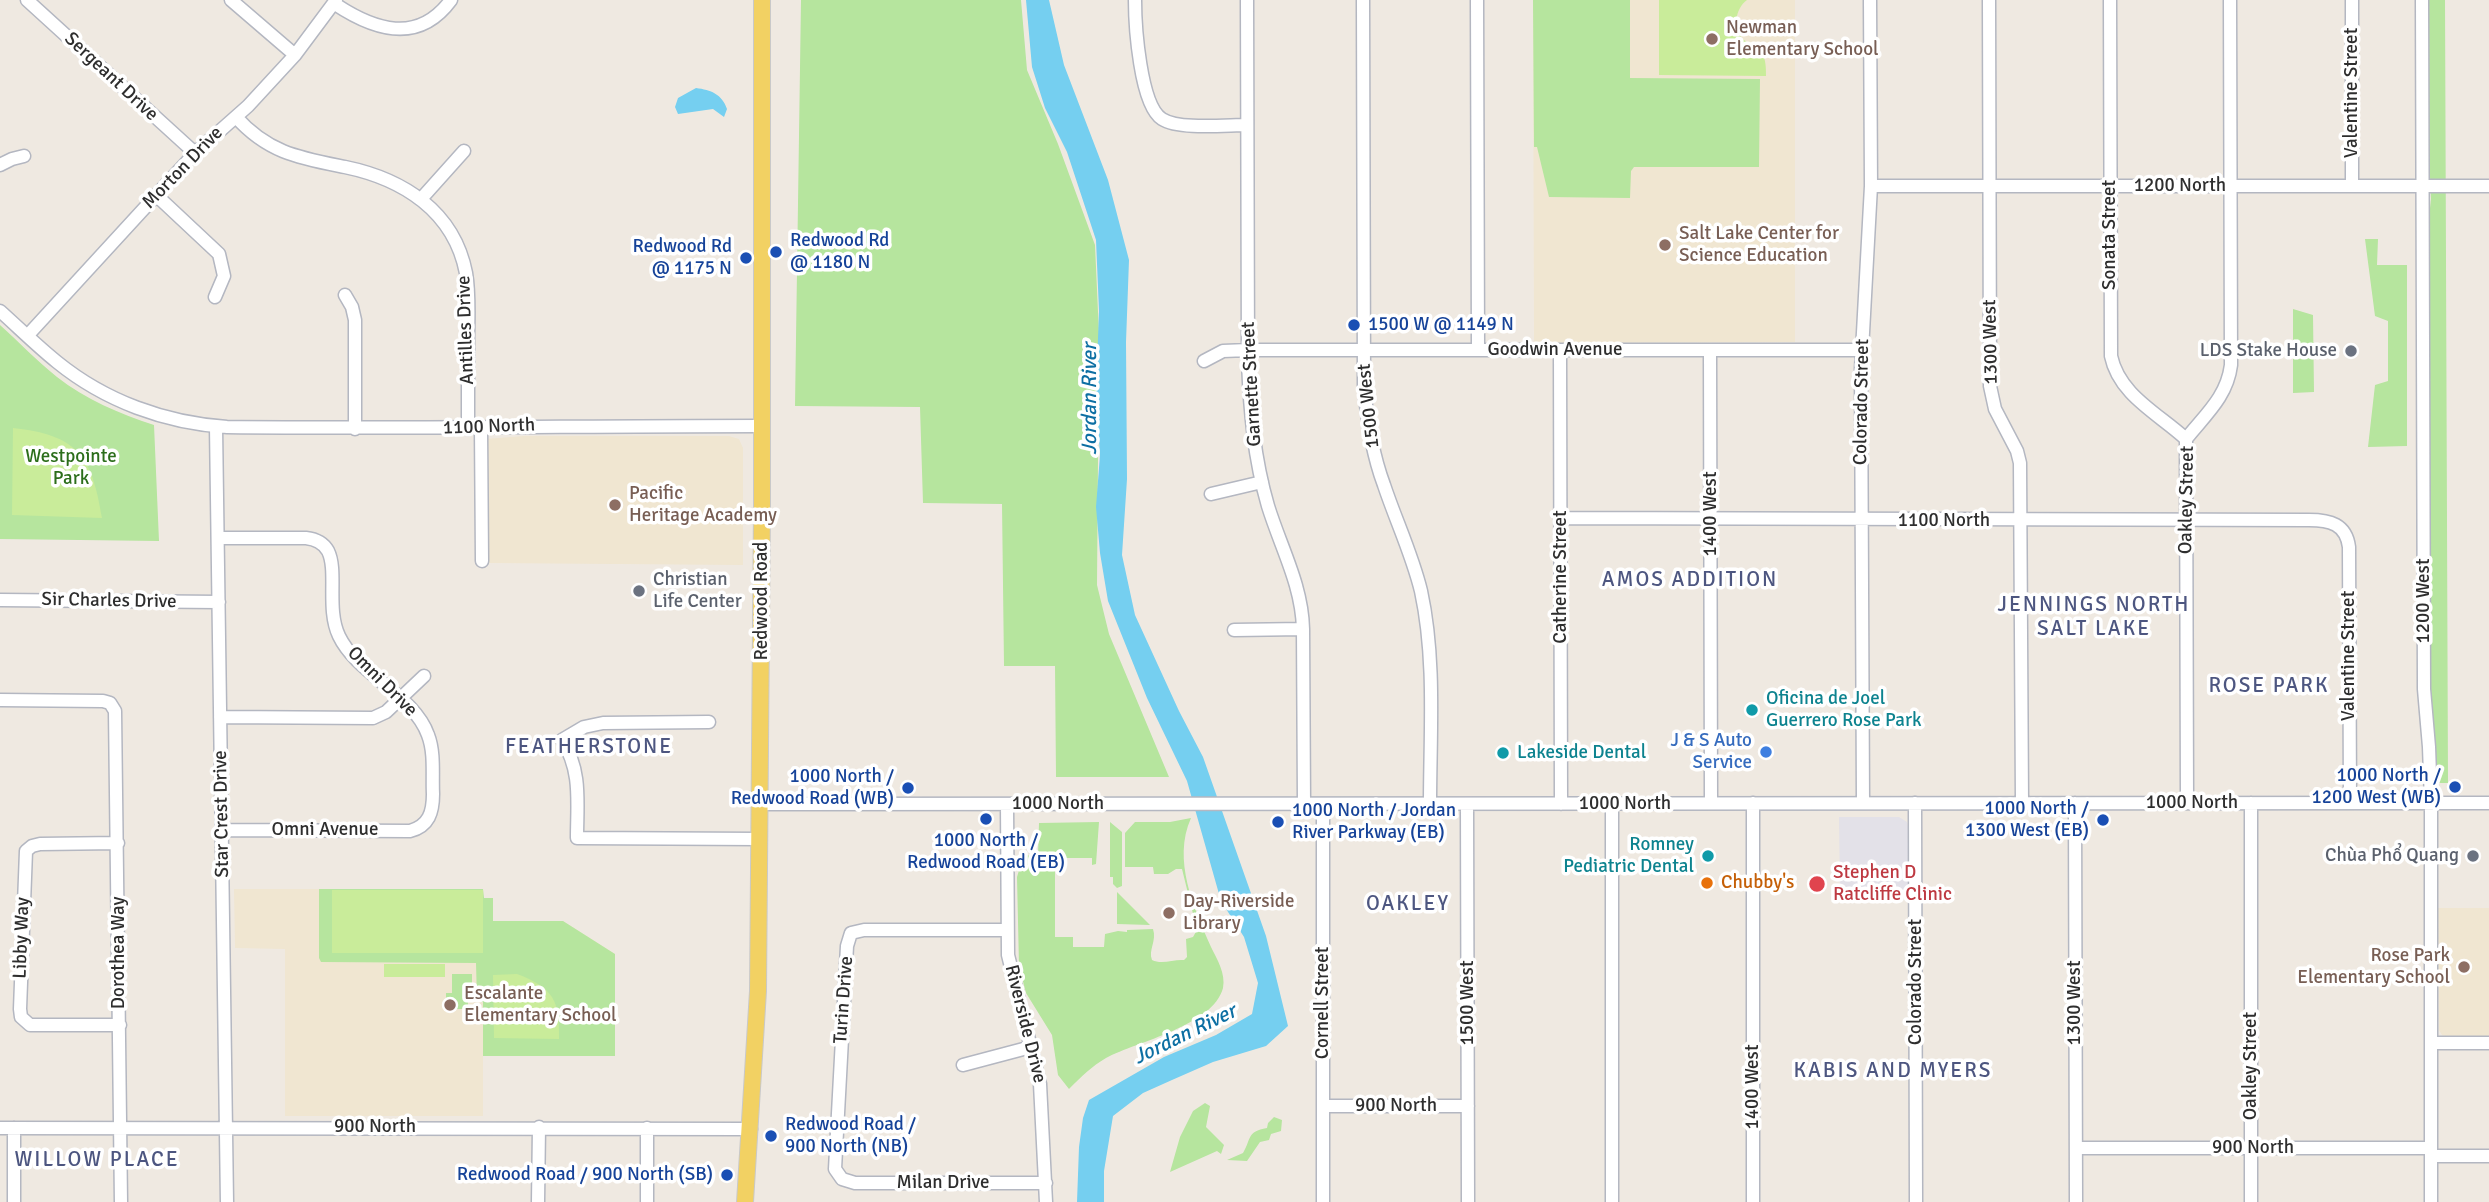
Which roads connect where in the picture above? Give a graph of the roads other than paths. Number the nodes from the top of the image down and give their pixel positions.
1 (27, 0) edge
2 (231, 0) edge
3 (452, 0) edge
4 (762, 0) edge
5 (1135, 0) edge
6 (1247, 0) edge
7 (1363, 0) edge
8 (1478, 0) edge
9 (1870, 0) edge
10 (1989, 0) edge
11 (2110, 0) edge
12 (2231, 0) edge
13 (2352, 0) edge
14 (2422, 0) edge
15 (335, 2) edge
16 (295, 55) junction
17 (236, 117) junction
18 (1247, 125) junction
19 (464, 151) dead end
20 (195, 153) junction
21 (24, 156) dead end
22 (0, 165) edge
23 (1871, 186) junction
24 (1990, 186) junction
25 (2110, 186) junction
26 (2231, 186) junction
27 (2352, 186) junction
28 (2424, 186) junction
29 (2489, 186) edge
30 (156, 195) junction
31 (421, 200) junction
32 (345, 295) dead end
33 (215, 297) dead end
34 (0, 311) edge
35 (28, 335) junction
36 (1248, 350) junction
37 (1364, 350) junction
38 (1478, 350) junction
39 (1560, 350) junction
40 (1710, 350) junction
41 (1861, 350) junction
42 (1204, 361) dead end
43 (762, 426) junction
44 (216, 427) junction
45 (355, 429) junction
46 (474, 429) junction
47 (2186, 439) junction
48 (1262, 482) junction
49 (1211, 494) dead end
50 (1560, 518) junction
51 (1711, 518) junction
52 (1861, 519) junction
53 (2021, 520) junction
54 (2186, 520) junction
55 (2327, 520) joint
56 (218, 538) junction
57 (482, 561) dead end
58 (0, 600) edge
59 (219, 602) junction
60 (1303, 629) junction
61 (1234, 630) dead end
62 (424, 676) dead end
63 (400, 699) junction
64 (0, 701) edge
65 (220, 717) junction
66 (709, 722) dead end
67 (1711, 803) junction
68 (1753, 803) junction
69 (1863, 803) junction
70 (1915, 803) junction
71 (2022, 803) junction
72 (2075, 803) junction
73 (2187, 803) junction
74 (2251, 803) junction
75 (2350, 803) junction
76 (2431, 803) junction
77 (2489, 803) edge
78 (760, 804) junction
79 (1007, 804) junction
80 (1304, 804) junction
81 (1323, 804) junction
82 (1430, 804) junction
83 (1467, 804) junction
84 (1561, 804) junction
85 (1612, 804) junction
86 (426, 824) joint
87 (222, 830) junction
88 (759, 839) junction
89 (118, 844) junction
90 (1007, 930) junction
91 (120, 1025) junction
92 (2431, 1043) junction
93 (2489, 1043) edge
94 (1031, 1047) junction
95 (964, 1065) dead end
96 (1323, 1106) junction
97 (1468, 1106) junction
98 (539, 1127) junction
99 (7, 1128) edge
100 (121, 1128) junction
101 (228, 1128) junction
102 (647, 1128) junction
103 (751, 1129) junction
104 (2076, 1148) junction
105 (2251, 1148) junction
106 (2431, 1152) junction
107 (2489, 1156) edge
108 (842, 1179) joint
109 (1046, 1183) junction
110 (13, 1202) edge
111 (121, 1202) edge
112 (227, 1202) edge
113 (538, 1202) edge
114 (647, 1202) edge
115 (745, 1202) edge
116 (1046, 1202) edge
117 (1323, 1202) edge
118 (1468, 1202) edge
119 (1612, 1202) edge
120 (1754, 1202) edge
121 (1916, 1202) edge
122 (2076, 1202) edge
123 (2251, 1202) edge
124 (2431, 1202) edge

1 - 20 street, Sergeant Drive
2 - 16 street
3 - 15 street
4 - 43 main road, Redwood Road
5 - 18 street
6 - 18 street, Garnette Street
7 - 37 street, 1500 West
8 - 38 street
9 - 23 street, Colorado Street
10 - 24 street, 1300 West
11 - 25 street, Sonata Street
12 - 26 street, Oakley Street
13 - 27 street, Valentine Street
14 - 28 street, 1200 West
15 - 16 street, Morton Drive
16 - 17 street, Morton Drive
17 - 20 street, Morton Drive
17 - 31 street, Antilles Drive
18 - 36 street, Garnette Street
19 - 31 street
20 - 30 street, Morton Drive
21 - 22 street
23 - 24 street, 1200 North
23 - 41 street, Colorado Street
24 - 25 street, 1200 North
24 - 53 street, 1300 West
25 - 26 street, 1200 North
25 - 47 street, Sonata Street
26 - 27 street, 1200 North
26 - 47 street, Oakley Street
27 - 28 street, 1200 North
28 - 29 street, 1200 North
28 - 76 street, 1200 West
30 - 33 street
30 - 35 street, Morton Drive
31 - 46 street, Antilles Drive
32 - 45 street
34 - 35 street, 1100 North
35 - 44 street, 1100 North
36 - 37 street, Goodwin Avenue
36 - 42 street, Goodwin Avenue
36 - 48 street, Garnette Street
37 - 38 street, Goodwin Avenue
37 - 82 street, 1500 West
38 - 39 street, Goodwin Avenue
39 - 40 street, Goodwin Avenue
39 - 50 street, Catherine Street
40 - 41 street, Goodwin Avenue
40 - 51 street, 1400 West
41 - 52 street, Colorado Street
43 - 46 street, 1100 North
43 - 78 main road, Redwood Road
44 - 45 street, 1100 North
44 - 56 street, Star Crest Drive
45 - 46 street, 1100 North
46 - 57 street, Antilles Drive
47 - 54 street, Oakley Street
48 - 49 street
48 - 60 street, Garnette Street
50 - 51 street, 1100 North
50 - 84 street, Catherine Street
51 - 52 street, 1100 North
51 - 67 street, 1400 West
52 - 53 street, 1100 North
52 - 69 street, Colorado Street
53 - 54 street, 1100 North
53 - 71 street, 1300 West
54 - 55 street, 1100 North
54 - 73 street, Oakley Street
55 - 75 street, Valentine Street
56 - 59 street, Star Crest Drive
56 - 63 street, Omni Drive
58 - 59 street, Sir Charles Drive
59 - 65 street, Star Crest Drive
60 - 61 street
60 - 80 street, Garnette Street
62 - 63 street
63 - 65 street
63 - 86 street, Omni Drive
64 - 89 street, Dorothea Way
65 - 87 street, Star Crest Drive
66 - 88 street
67 - 68 street, 1000 North
67 - 85 street, 1000 North
68 - 69 street, 1000 North
68 - 120 street, 1400 West
69 - 70 street, 1000 North
70 - 71 street, 1000 North
70 - 121 street, Colorado Street
71 - 72 street, 1000 North
72 - 73 street, 1000 North
72 - 104 street, 1300 West
73 - 74 street, 1000 North
74 - 75 street, 1000 North
74 - 105 street, Oakley Street
75 - 76 street, 1000 North
76 - 77 street, 1000 North
76 - 92 street, 1200 West
78 - 79 street, 1000 North
78 - 88 main road, Redwood Road
79 - 80 street, 1000 North
79 - 90 street, Riverside Drive
80 - 81 street, 1000 North
81 - 82 street, 1000 North
81 - 96 street, Cornell Street
82 - 83 street, 1000 North
83 - 84 street, 1000 North
83 - 97 street, 1500 West
84 - 85 street, 1000 North
85 - 119 street
86 - 87 street, Omni Avenue
87 - 101 street, Star Crest Drive
88 - 103 main road, Redwood Road
89 - 91 street, Dorothea Way
89 - 91 street, Libby Way
90 - 94 street, Riverside Drive
90 - 108 street, Turin Drive
91 - 100 street, Dorothea Way
92 - 93 street
92 - 106 street, 1200 West
94 - 95 street
94 - 109 street, Riverside Drive
96 - 97 street, 900 North
96 - 117 street, Cornell Street
97 - 118 street, 1500 West
98 - 101 street, 900 North
98 - 102 street, 900 North
98 - 113 street
99 - 100 street, 900 North
99 - 110 street
100 - 101 street, 900 North
100 - 111 street, Dorothea Way
101 - 112 street, Star Crest Drive
102 - 103 street, 900 North
102 - 114 street
103 - 115 main road, Redwood Road
104 - 105 street, 900 North
104 - 122 street, 1300 West
105 - 106 street, 900 North
105 - 123 street, Oakley Street
106 - 107 street, 900 North
106 - 124 street, 1200 West
108 - 109 street, Milan Drive
109 - 116 street, Riverside Drive

